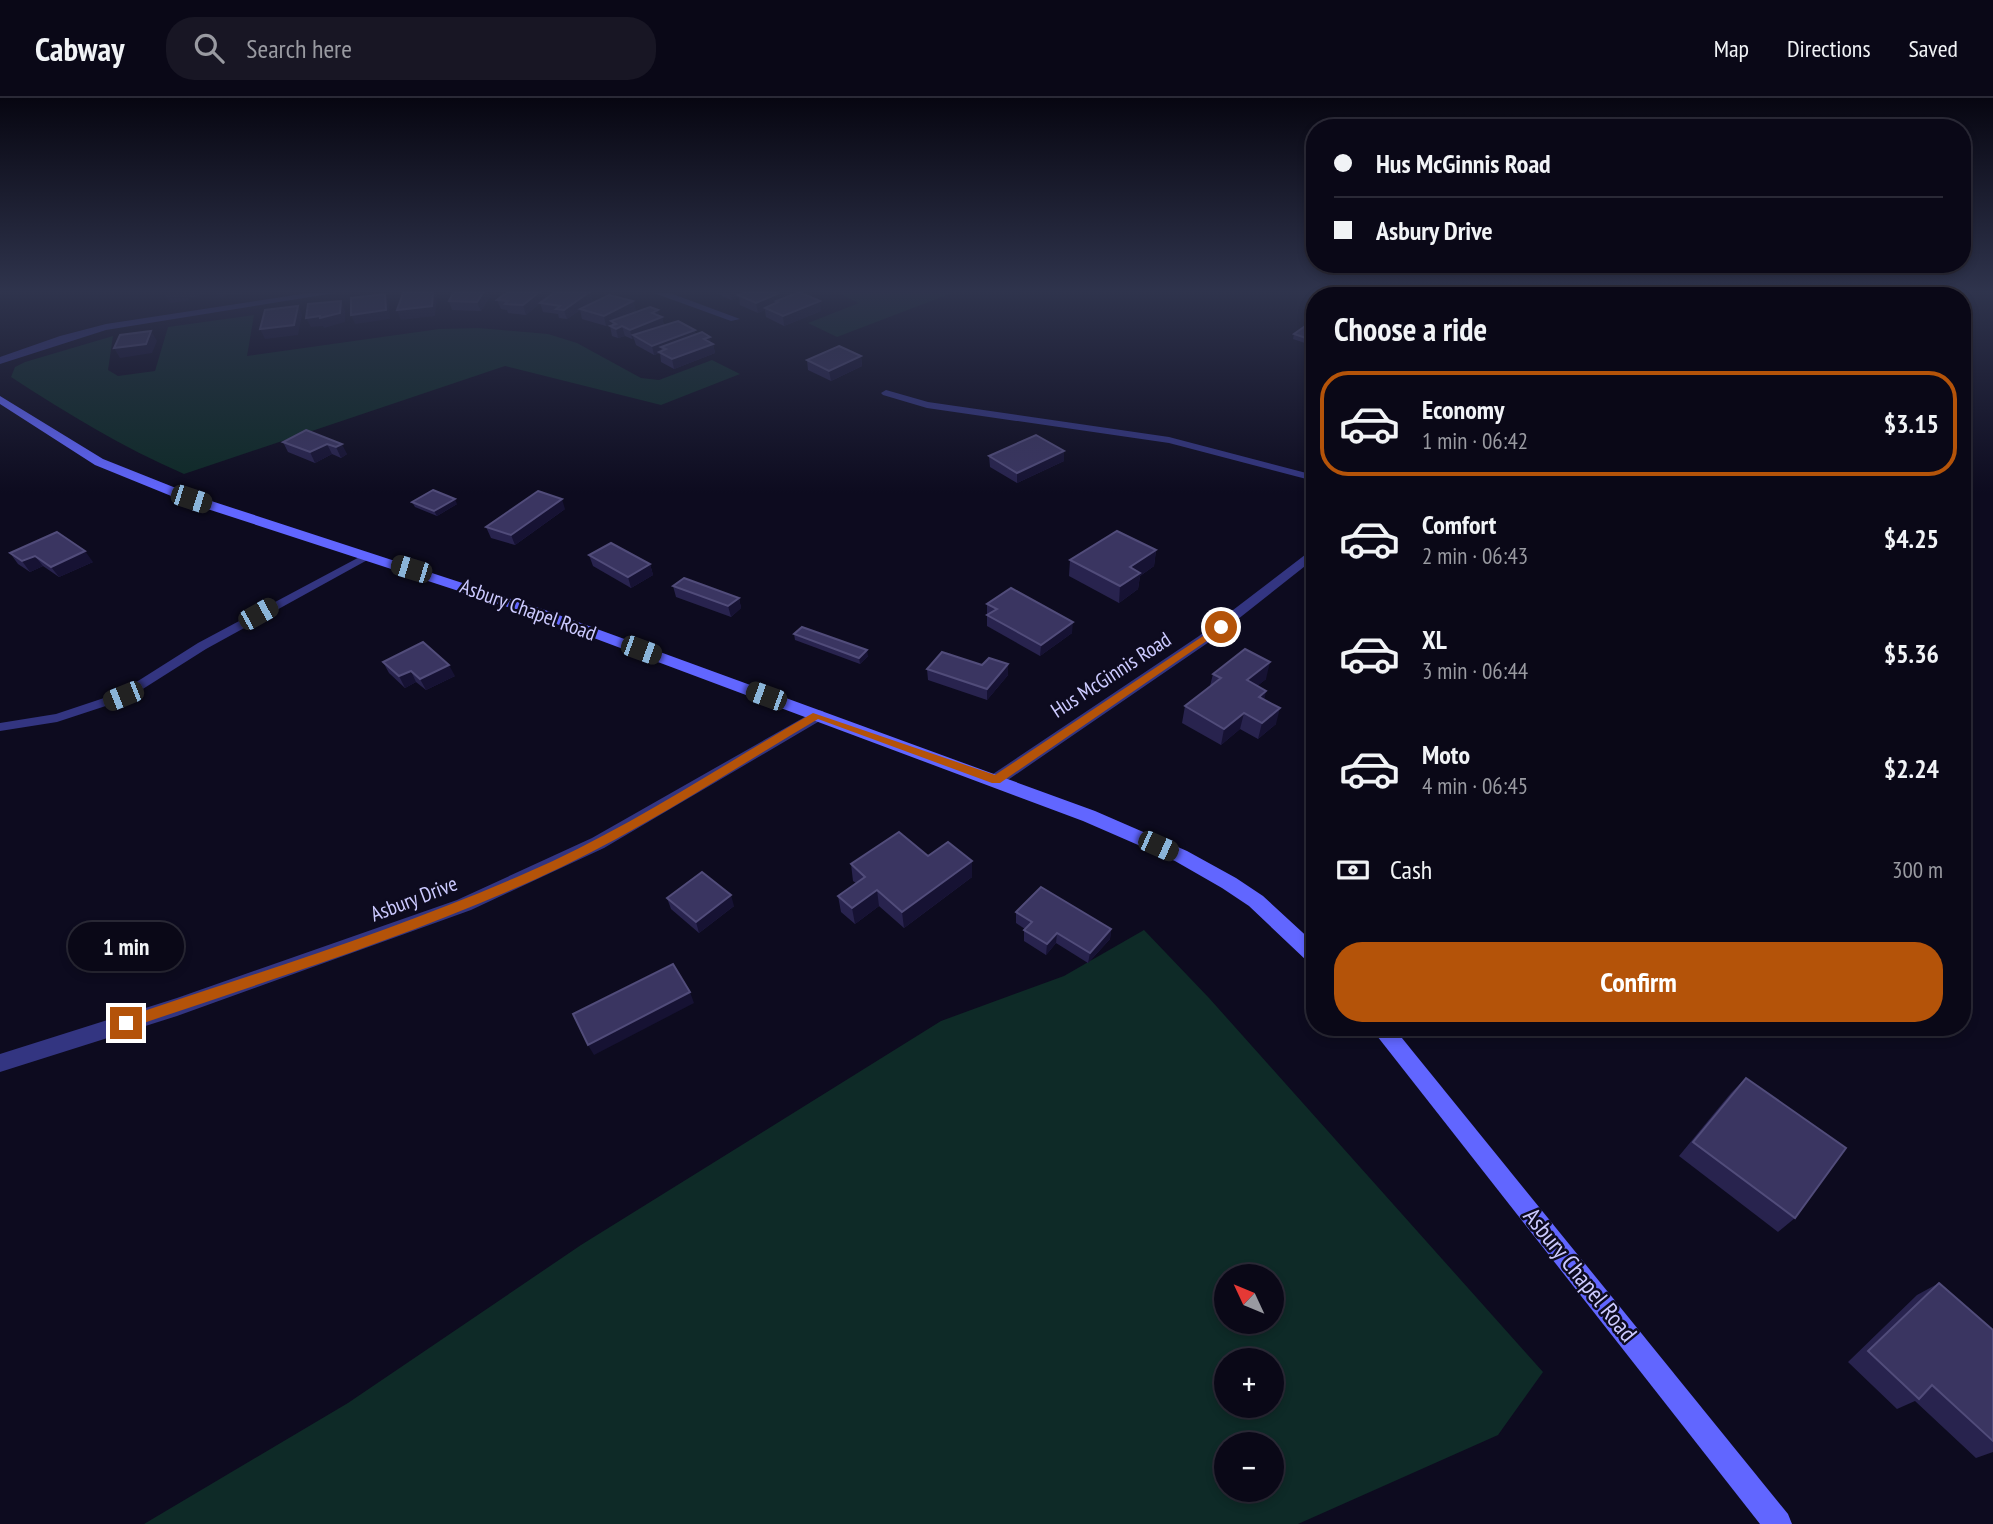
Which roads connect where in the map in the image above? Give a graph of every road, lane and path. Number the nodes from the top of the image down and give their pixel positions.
1 (887, 393) dead end
2 (0, 399) edge
3 (1306, 476) edge
4 (367, 555) junction
5 (1306, 558) edge
6 (817, 715) junction
7 (0, 727) edge
8 (996, 780) junction
9 (1306, 948) edge
10 (1387, 1036) edge
11 (0, 1063) edge
12 (1778, 1524) edge

1 - 3 lane
2 - 4 main road, Asbury Chapel Road
4 - 6 main road, Asbury Chapel Road
4 - 7 lane
5 - 8 street, Hus McGinnis Road
6 - 8 main road, Asbury Chapel Road
6 - 11 street, Asbury Drive
8 - 9 main road, Asbury Chapel Road
10 - 12 main road, Asbury Chapel Road

